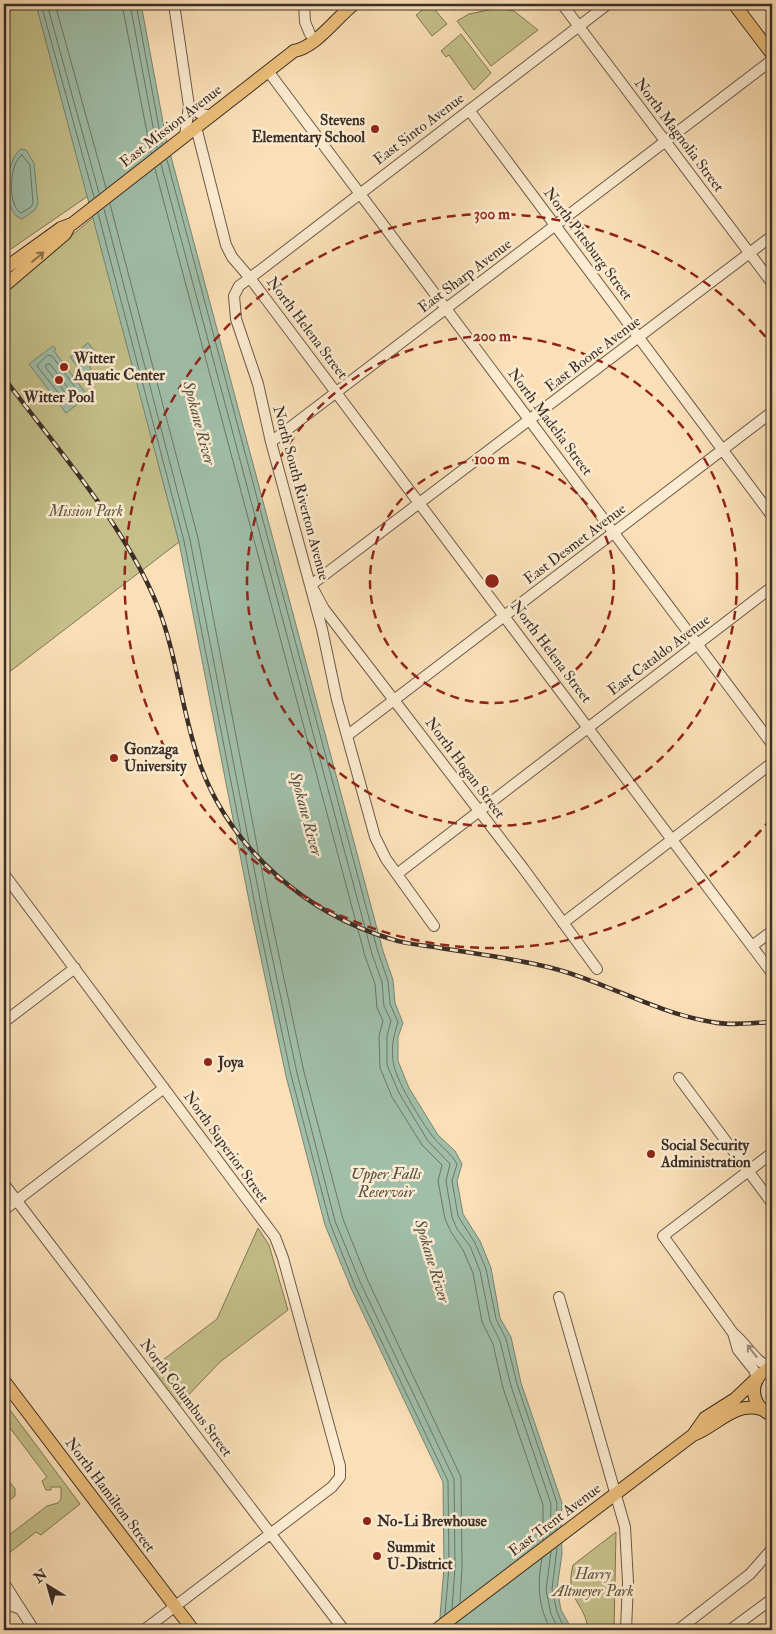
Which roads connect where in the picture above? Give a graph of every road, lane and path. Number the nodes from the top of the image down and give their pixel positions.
1 (174, 4) edge
2 (304, 4) edge
3 (354, 4) edge
4 (562, 4) edge
5 (608, 4) edge
6 (734, 4) edge
7 (337, 18) junction
8 (579, 26) junction
9 (310, 34) junction
10 (294, 51) junction
11 (772, 54) edge
12 (772, 60) edge
13 (268, 71) junction
14 (189, 106) junction
15 (469, 110) junction
16 (210, 116) junction
17 (196, 127) junction
18 (184, 137) junction
19 (666, 142) junction
20 (360, 193) junction
21 (70, 225) junction
22 (556, 226) junction
23 (772, 236) edge
24 (749, 253) junction
25 (4, 269) edge
26 (250, 278) junction
27 (772, 283) edge
28 (4, 286) edge
29 (446, 309) junction
30 (640, 337) junction
31 (337, 392) junction
32 (772, 412) edge
33 (531, 421) junction
34 (271, 442) junction
35 (723, 451) junction
36 (421, 504) junction
37 (772, 516) edge
38 (614, 533) junction
39 (311, 585) junction
40 (772, 588) edge
41 (505, 616) junction
42 (698, 645) junction
43 (395, 700) junction
44 (589, 728) junction
45 (348, 735) junction
46 (772, 744) edge
47 (772, 763) edge
48 (479, 812) junction
49 (672, 840) junction
50 (4, 874) edge
51 (397, 874) junction
52 (563, 924) junction
53 (434, 926) dead end
54 (772, 931) edge
55 (752, 946) junction
56 (75, 968) junction
57 (597, 969) dead end
58 (772, 973) edge
59 (4, 1022) edge
60 (679, 1078) dead end
61 (164, 1088) junction
62 (772, 1154) edge
63 (749, 1171) junction
64 (4, 1184) edge
65 (16, 1201) junction
66 (772, 1203) edge
67 (4, 1210) edge
68 (559, 1297) dead end
69 (732, 1333) junction
70 (772, 1368) edge
71 (757, 1379) junction
72 (4, 1381) edge
73 (769, 1414) edge
74 (693, 1435) junction
75 (616, 1494) junction
76 (270, 1534) junction
77 (772, 1549) edge
78 (4, 1583) edge
79 (772, 1598) edge
80 (4, 1601) edge
81 (174, 1607) junction
82 (18, 1608) junction
83 (34, 1630) edge
84 (144, 1630) edge
85 (192, 1630) edge
86 (344, 1630) edge
87 (436, 1630) edge
88 (626, 1630) edge
89 (678, 1630) edge
90 (730, 1630) edge

1 - 14 street
2 - 9 street
3 - 7 main road, East Mission Avenue
4 - 8 street, North Magnolia Street
5 - 8 street, East Sinto Avenue
6 - 11 main road
7 - 9 main road, East Mission Avenue
7 - 10 main road, East Mission Avenue
8 - 15 street, East Sinto Avenue
8 - 19 street, North Magnolia Street
9 - 10 main road, East Mission Avenue
10 - 13 main road, East Mission Avenue
12 - 19 street, East Sharp Avenue
13 - 16 main road, East Mission Avenue
13 - 20 street, North Madelia Street
14 - 16 street
14 - 18 street
15 - 20 street, East Sinto Avenue
15 - 22 street, North Pittsburg Street
16 - 17 main road, East Mission Avenue
17 - 18 main road, East Mission Avenue
17 - 26 street
18 - 21 main road, East Mission Avenue
19 - 22 street, East Sharp Avenue
19 - 24 street, North Magnolia Street
20 - 26 street, East Sinto Avenue
20 - 29 street, North Madelia Street
21 - 25 main road, East Mission Avenue
28 -> 21 main road, East Mission Avenue
22 - 29 street, East Sharp Avenue
22 - 30 street, North Pittsburg Street
23 - 24 street, East Boone Avenue
24 - 27 street, North Magnolia Street
24 - 30 street, East Boone Avenue
26 - 31 street, North Helena Street
26 - 34 street, North South Riverton Avenue
29 - 31 street, East Sharp Avenue
29 - 33 street, North Madelia Street
30 - 33 street, East Boone Avenue
30 - 35 street, North Pittsburg Street
31 - 34 street, East Sharp Avenue
31 - 36 street, North Helena Street
32 - 35 street, East Desmet Avenue
33 - 36 street, East Boone Avenue
33 - 38 street, North Madelia Street
34 - 39 street, North South Riverton Avenue
35 - 37 street, North Pittsburg Street
35 - 38 street, East Desmet Avenue
36 - 39 street, East Boone Avenue
36 - 41 street, North Helena Street
38 - 41 street, East Desmet Avenue
38 - 42 street, North Madelia Street
39 - 43 street, North Hogan Street
39 - 45 street, North South Riverton Avenue
40 - 42 street, East Cataldo Avenue
41 - 43 street, East Desmet Avenue
41 - 44 street, North Helena Street
42 - 44 street, East Cataldo Avenue
42 - 46 street, North Madelia Street
43 - 45 street, East Desmet Avenue
43 - 48 street, North Hogan Street
44 - 48 street, East Cataldo Avenue
44 - 49 street, North Helena Street
45 - 51 street, North South Riverton Avenue
47 - 49 street
48 - 51 street, East Cataldo Avenue
48 - 52 street, North Hogan Street
49 - 52 street
49 - 55 street, North Helena Street
50 - 56 street, North Superior Street
51 - 53 street, North South Riverton Avenue
52 - 57 street, North Hogan Street
54 - 55 street
55 - 58 street, North Helena Street
56 - 59 street
56 - 61 street, North Superior Street
60 - 63 street
61 - 65 street
61 - 76 street, North Superior Street
62 - 63 street
63 - 66 street
63 - 69 street
64 - 65 street, North Columbus Street
65 - 67 street
65 - 76 street, North Columbus Street
68 - 75 street
70 -> 69 street
69 - 71 street
70 - 71 main road, East Trent Avenue
71 - 73 main road
71 - 74 main road, East Trent Avenue
72 - 81 main road, North Hamilton Street
73 - 74 main road, East Trent Avenue
74 - 75 main road, East Trent Avenue
75 - 87 main road, East Trent Avenue
75 - 88 street
76 - 81 street
76 - 86 street, North Columbus Street
77 - 89 street
78 - 82 street
79 - 90 street
80 - 82 street
81 - 84 street
81 - 85 main road, North Hamilton Street
82 - 83 street

